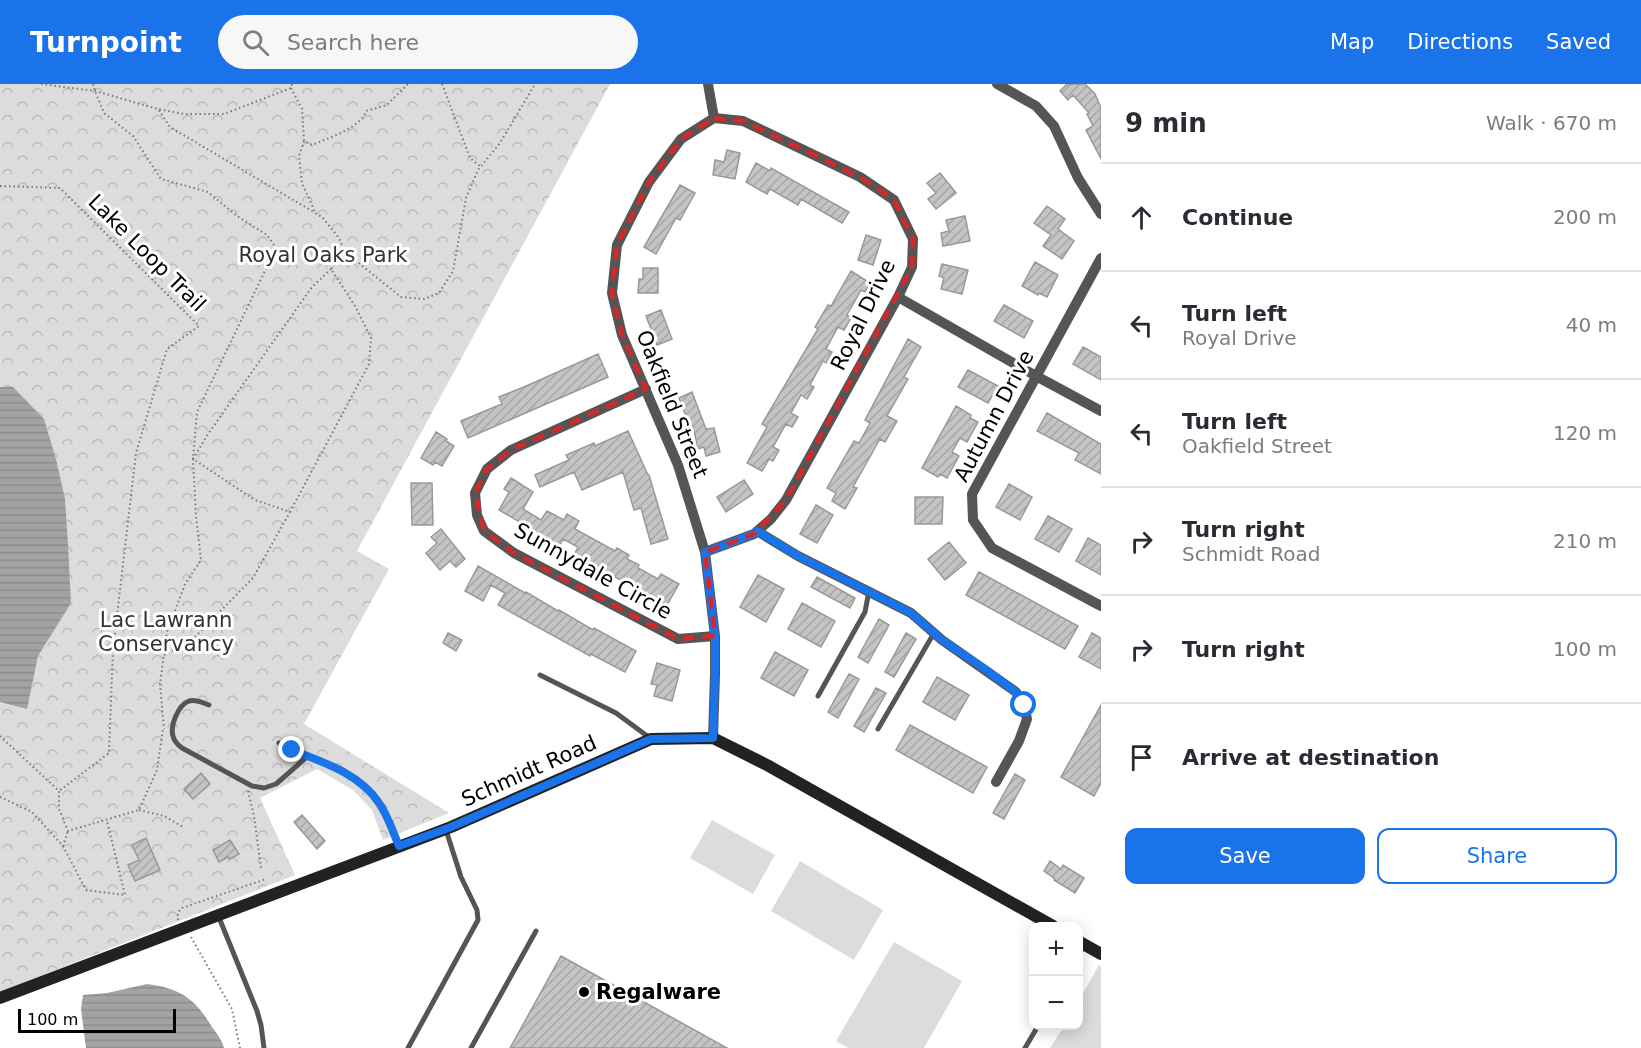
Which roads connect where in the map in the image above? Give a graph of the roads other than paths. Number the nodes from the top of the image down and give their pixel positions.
1 (708, 84) edge
2 (997, 84) edge
3 (714, 118) junction
4 (1101, 214) edge
5 (1101, 258) edge
6 (898, 297) junction
7 (1036, 376) junction
8 (646, 390) junction
9 (1101, 411) edge
10 (757, 531) junction
11 (705, 552) junction
12 (869, 591) junction
13 (1101, 606) edge
14 (934, 633) junction
15 (715, 636) junction
16 (540, 675) dead end
17 (818, 696) dead end
18 (209, 705) dead end
19 (878, 729) dead end
20 (713, 738) junction
21 (651, 739) junction
22 (279, 743) dead end
23 (308, 756) junction
24 (996, 782) dead end
25 (446, 829) junction
26 (399, 846) junction
27 (218, 915) junction
28 (1044, 922) edge
29 (536, 931) dead end
30 (1083, 948) edge
31 (1101, 954) edge
32 (0, 998) edge
33 (1036, 1030) edge
34 (264, 1048) edge
35 (408, 1048) edge
36 (471, 1048) edge
37 (1025, 1048) edge

1 - 3 street
2 - 4 street
3 - 6 street, Royal Drive
3 - 8 street, Oakfield Street
5 - 7 street, Autumn Drive
6 - 7 street
6 - 10 street, Royal Drive
7 - 9 street
7 - 13 street, Autumn Drive
8 - 11 street, Oakfield Street
8 - 15 street, Sunnydale Circle
10 - 11 street, Royal Drive
10 - 12 street
11 - 15 street, Oakfield Street
12 - 14 street
12 - 17 lane
14 - 19 lane
14 - 24 street
15 - 20 street, Oakfield Street
16 - 21 lane
18 - 23 lane
20 - 21 street, Schmidt Road
20 - 28 street, Schmidt Road
21 - 25 street, Schmidt Road
22 - 23 lane
23 - 26 lane
25 - 26 street, Schmidt Road
25 - 35 lane
26 - 27 street, Schmidt Road
27 - 32 street, Schmidt Road
27 - 34 lane
29 - 36 lane
30 - 31 street
33 - 37 lane

